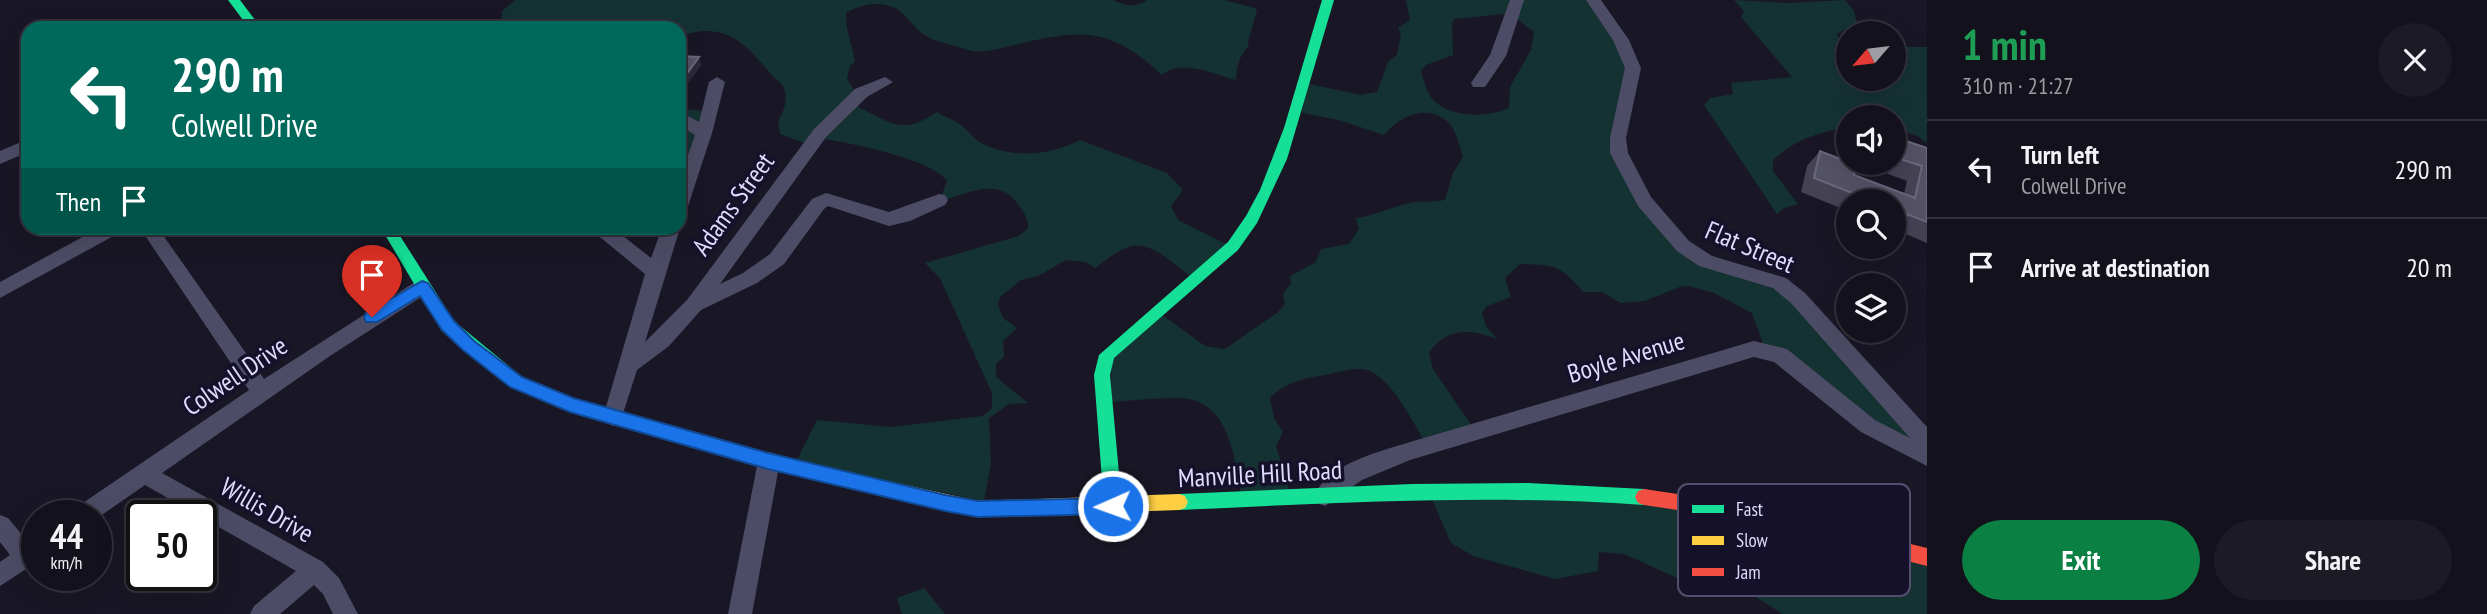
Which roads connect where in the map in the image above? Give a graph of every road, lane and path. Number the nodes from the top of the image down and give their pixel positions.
1 (234, 0) edge
2 (1328, 0) edge
3 (1517, 0) edge
4 (1593, 0) edge
5 (250, 21) edge
6 (718, 82) dead end
7 (885, 82) dead end
8 (1479, 83) dead end
9 (686, 121) edge
10 (704, 133) junction
11 (21, 148) edge
12 (0, 158) edge
13 (686, 186) edge
14 (939, 200) dead end
15 (100, 235) edge
16 (154, 235) edge
17 (392, 235) edge
18 (609, 235) edge
19 (668, 235) edge
20 (654, 272) junction
21 (422, 287) junction
22 (0, 291) edge
23 (694, 305) junction
24 (630, 363) junction
25 (261, 391) junction
26 (613, 417) junction
27 (1927, 442) edge
28 (1927, 457) edge
29 (768, 461) junction
30 (143, 473) junction
31 (1325, 496) junction
32 (105, 500) edge
33 (1678, 500) edge
34 (1113, 506) junction
35 (0, 525) edge
36 (21, 544) edge
37 (1910, 553) edge
38 (1927, 557) edge
39 (21, 560) edge
40 (315, 570) junction
41 (0, 575) edge
42 (262, 614) edge
43 (346, 614) edge
44 (740, 614) edge

1 - 5 main road
2 - 34 main road
3 - 8 street
4 - 27 street, Flat Street
6 - 10 street
7 - 23 street, Adams Street
9 - 10 street
10 - 13 street
11 - 12 street
14 - 23 street
15 - 22 street
16 - 25 street
17 - 21 main road, Manville Hill Road
18 - 20 street
19 - 20 street
20 - 24 street
21 - 25 street, Colwell Drive
21 - 26 main road, Manville Hill Road
23 - 24 street, Adams Street
24 - 26 street
25 - 30 street, Colwell Drive
26 - 29 main road, Manville Hill Road
28 - 31 street, Boyle Avenue
29 - 34 main road, Manville Hill Road
29 - 44 street
30 - 32 street, Colwell Drive
30 - 40 street, Willis Drive
31 - 33 main road, Manville Hill Road
31 - 34 main road, Manville Hill Road
35 - 36 street
37 - 38 main road, Manville Hill Road
39 - 41 street
40 - 42 street
40 - 43 street, Willis Drive

